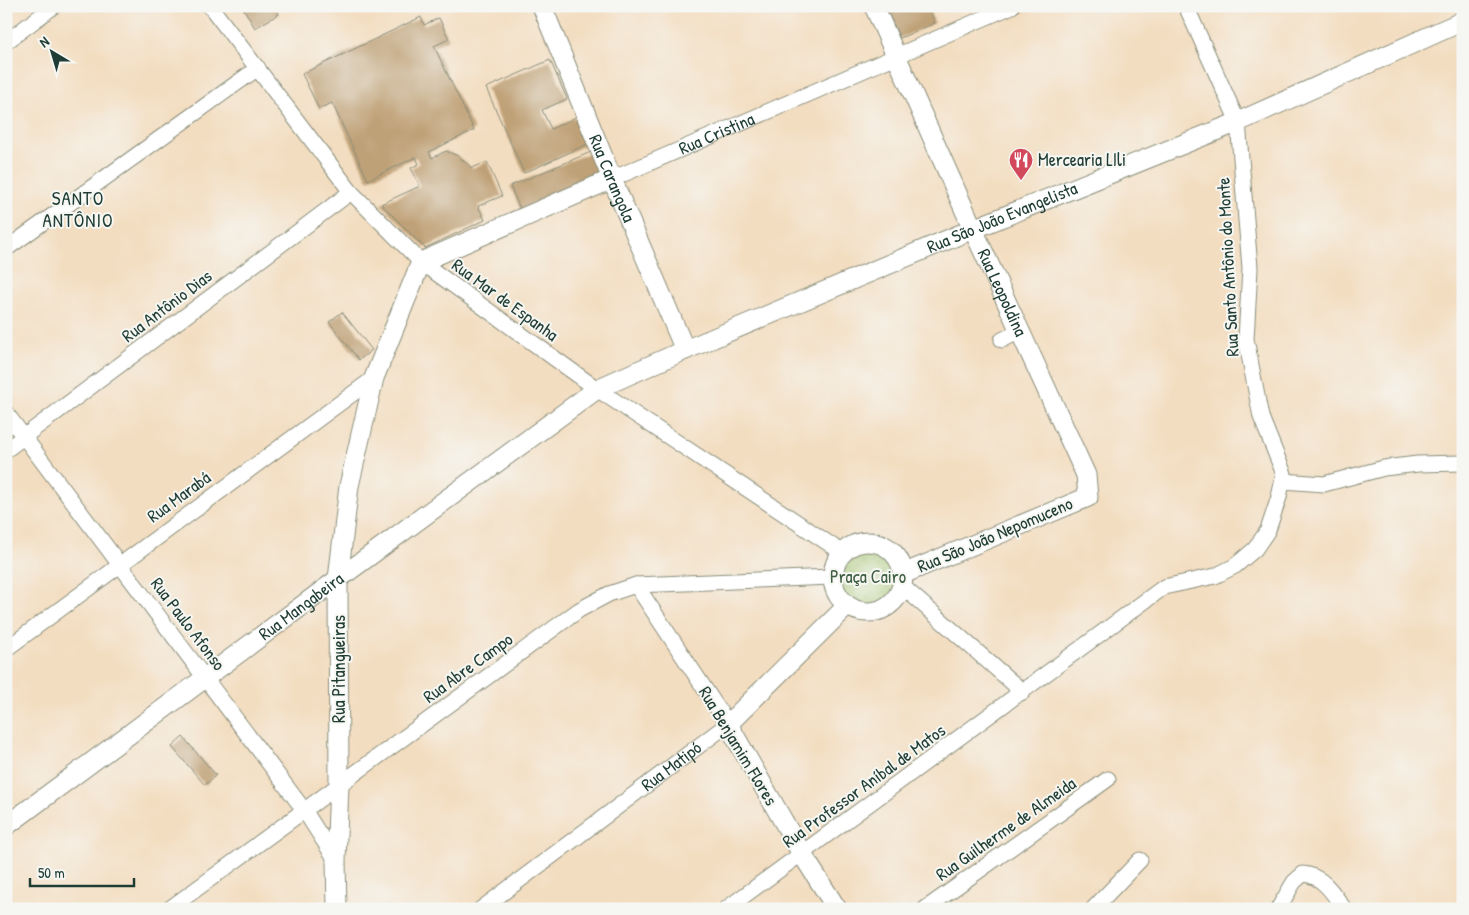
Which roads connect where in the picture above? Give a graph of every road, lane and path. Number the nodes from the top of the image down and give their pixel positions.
1 (54, 6) edge
2 (210, 6) edge
3 (542, 6) edge
4 (874, 6) edge
5 (1012, 6) edge
6 (1186, 6) edge
7 (1463, 21) edge
8 (6, 42) edge
9 (897, 57) junction
10 (258, 68) junction
11 (1238, 122) junction
12 (612, 179) junction
13 (350, 192) junction
14 (973, 229) junction
15 (6, 249) edge
16 (420, 262) junction
17 (1020, 331) junction
18 (1002, 340) dead end
19 (685, 350) junction
20 (374, 378) junction
21 (597, 389) junction
22 (6, 413) edge
23 (24, 436) junction
24 (6, 450) edge
25 (1463, 463) edge
26 (1282, 481) junction
27 (1088, 497) joint
28 (843, 552) junction
29 (119, 564) junction
30 (832, 577) junction
31 (338, 579) junction
32 (903, 580) junction
33 (636, 585) junction
34 (847, 606) junction
35 (6, 648) edge
36 (206, 678) junction
37 (1023, 692) junction
38 (728, 724) junction
39 (1108, 779) dead end
40 (339, 786) junction
41 (304, 810) junction
42 (6, 826) edge
43 (802, 854) junction
44 (336, 860) junction
45 (1140, 860) dead end
46 (169, 909) edge
47 (337, 909) edge
48 (481, 909) edge
49 (726, 909) edge
50 (837, 909) edge
51 (925, 909) edge
52 (1093, 909) edge
53 (1278, 909) edge
54 (1344, 909) edge

1 - 8 street
2 - 10 street, Rua Mar de Espanha
3 - 12 street, Rua Carangola
4 - 9 street, Rua Leopoldina
5 - 9 street, Rua Cristina
6 - 11 street, Rua Santo Antônio do Monte
7 - 11 street, Rua São João Evangelista
9 - 12 street, Rua Cristina
9 - 14 street, Rua Leopoldina
10 - 13 street, Rua Mar de Espanha
10 - 15 street
11 - 14 street, Rua São João Evangelista
11 - 26 street, Rua Santo Antônio do Monte
12 - 16 street, Rua Cristina
12 - 19 street, Rua Carangola
13 - 16 street, Rua Mar de Espanha
13 - 23 street, Rua Antônio Dias
14 - 17 street, Rua Leopoldina
14 - 19 street, Rua São João Evangelista
16 - 20 street, Rua Pitangueiras
16 - 21 street, Rua Mar de Espanha
17 - 18 street
17 - 27 street, Rua Leopoldina
19 - 21 street, Rua São João Evangelista
20 - 29 street, Rua Marabá
20 - 31 street, Rua Pitangueiras
21 - 28 street, Rua Mar de Espanha
21 - 31 street, Rua Mangabeira
22 - 23 street, Rua Paulo Afonso
23 - 24 street, Rua Antônio Dias
23 - 29 street, Rua Paulo Afonso
25 - 26 street
26 - 37 street, Rua Santo Antônio do Monte
27 - 32 street, Rua São João Nepomuceno
28 - 30 street
28 - 32 street
29 - 35 street, Rua Marabá
29 - 36 street, Rua Paulo Afonso
30 - 33 street, Rua Abre Campo
30 - 34 street
31 - 36 street, Rua Mangabeira
31 - 40 street, Rua Pitangueiras
32 - 34 street
32 - 37 street
33 - 38 street, Rua Benjamim Flores
33 - 40 street, Rua Abre Campo
34 - 38 street, Rua Matipó
36 - 41 street, Rua Paulo Afonso
36 - 42 street, Rua Mangabeira
37 - 43 street, Rua Professor Aníbal de Matos
38 - 43 street, Rua Benjamim Flores
38 - 48 street, Rua Matipó
39 - 51 street, Rua Guilherme de Almeida
40 - 41 street, Rua Abre Campo
40 - 44 street, Rua Pitangueiras
41 - 44 street, Rua Paulo Afonso
41 - 46 street, Rua Abre Campo
43 - 49 street, Rua Professor Aníbal de Matos
43 - 50 street, Rua Benjamim Flores
44 - 47 street, Rua Pitangueiras
45 - 52 street
53 - 54 street

